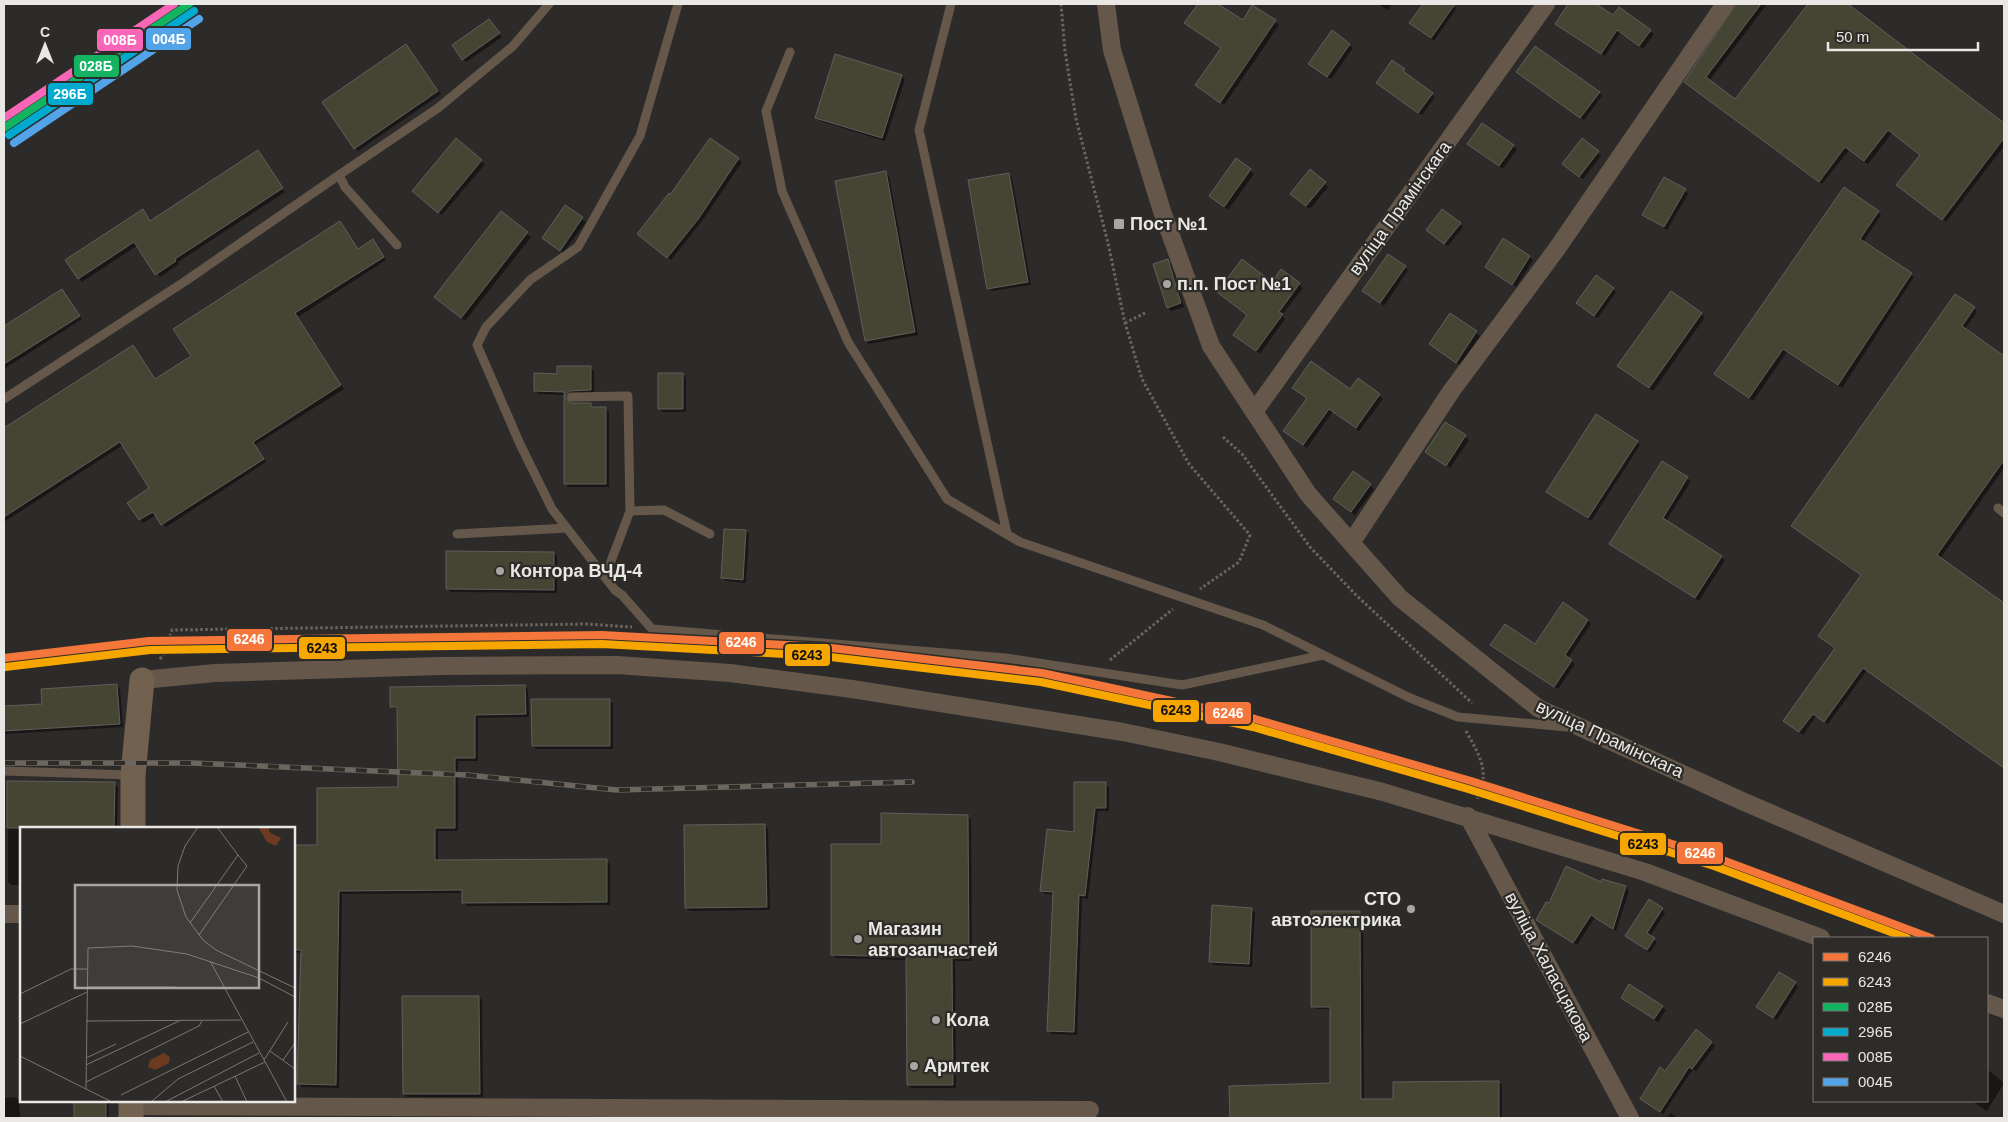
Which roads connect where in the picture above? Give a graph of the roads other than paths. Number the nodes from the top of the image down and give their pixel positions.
1 (549, 4) edge
2 (678, 4) edge
3 (951, 4) edge
4 (1106, 4) edge
5 (1546, 4) edge
6 (1725, 4) edge
7 (790, 52) dead end
8 (340, 175) junction
9 (397, 244) dead end
10 (571, 397) dead end
11 (4, 399) edge
12 (1254, 412) junction
13 (630, 511) junction
14 (567, 528) junction
15 (457, 534) dead end
16 (710, 534) dead end
17 (1007, 534) junction
18 (1351, 543) junction
19 (605, 577) junction
20 (1323, 655) junction
21 (142, 680) joint
22 (1582, 728) junction
23 (4, 770) edge
24 (133, 776) junction
25 (1468, 816) junction
26 (134, 827) edge
27 (4, 914) edge
28 (20, 914) edge
29 (2004, 914) edge
30 (1818, 937) edge
31 (1988, 1002) edge
32 (2004, 1009) edge
33 (131, 1108) edge
34 (1090, 1110) dead end
35 (551, 1113) edge
36 (1630, 1118) edge

1 - 8 lane
2 - 14 lane
3 - 17 lane
4 - 12 street, вуліца Прамінскага
5 - 12 street, вуліца Прамінскага
6 - 18 street
7 - 17 lane
8 - 9 lane
8 - 11 lane
10 - 13 lane
12 - 18 street, вуліца Прамінскага
13 - 16 lane
13 - 19 lane
14 - 15 lane
14 - 19 lane
17 - 20 lane
18 - 22 street, вуліца Прамінскага
19 - 20 lane
20 - 22 lane
21 - 24 street
21 - 25 street
22 - 29 street, вуліца Прамінскага
23 - 24 lane
24 - 26 street
25 - 30 street
25 - 36 street, вуліца Халасцякова
27 - 28 street
31 - 32 street
33 - 35 street
34 - 35 street

